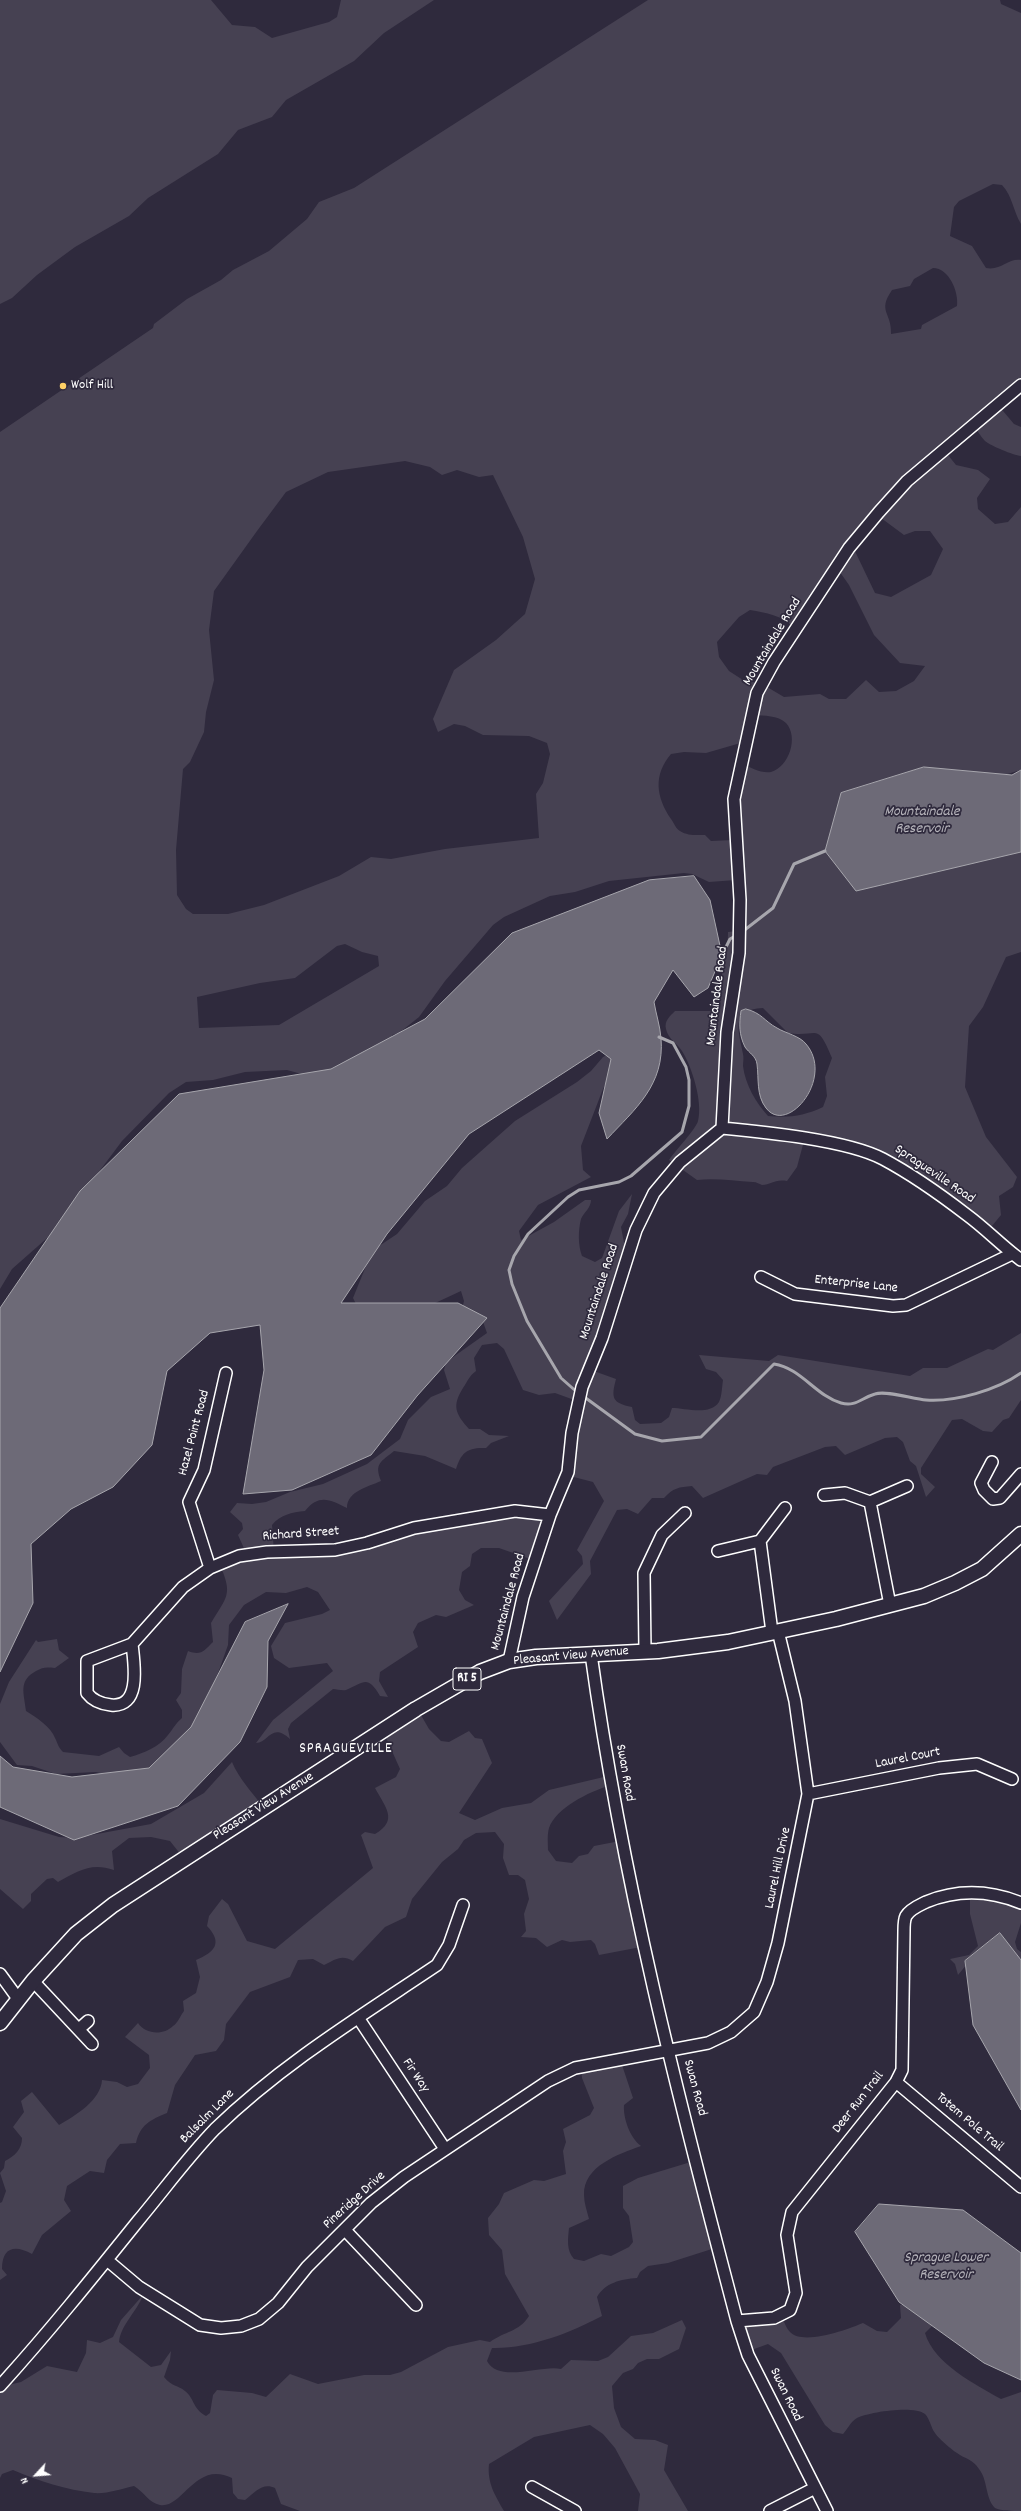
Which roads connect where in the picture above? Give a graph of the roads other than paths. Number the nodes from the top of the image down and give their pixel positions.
1 (1021, 385) edge
2 (722, 1128) junction
3 (1017, 1257) edge
4 (760, 1277) dead end
5 (226, 1373) dead end
6 (992, 1462) dead end
7 (1021, 1474) edge
8 (907, 1486) dead end
9 (824, 1495) dead end
10 (870, 1502) junction
11 (785, 1508) dead end
12 (685, 1513) dead end
13 (550, 1515) junction
14 (1021, 1534) edge
15 (760, 1541) junction
16 (718, 1551) dead end
17 (210, 1568) junction
18 (890, 1605) junction
19 (775, 1632) junction
20 (132, 1644) junction
21 (645, 1651) junction
22 (591, 1654) junction
23 (509, 1661) junction
24 (1012, 1779) dead end
25 (808, 1794) junction
26 (1021, 1903) edge
27 (463, 1906) dead end
28 (0, 1974) edge
29 (33, 1981) junction
30 (19, 2000) junction
31 (359, 2019) junction
32 (88, 2021) dead end
33 (0, 2023) edge
34 (78, 2029) junction
35 (92, 2044) dead end
36 (668, 2049) junction
37 (896, 2082) junction
38 (445, 2149) junction
39 (1021, 2187) edge
40 (345, 2230) junction
41 (107, 2260) junction
42 (416, 2305) dead end
43 (737, 2321) junction
44 (0, 2386) edge
45 (532, 2487) dead end
46 (815, 2488) junction
47 (575, 2511) edge
48 (770, 2511) edge
49 (827, 2511) edge

1 - 2 street, Mountaindale Road
2 - 3 street, Spragueville Road
2 - 13 street, Mountaindale Road
3 - 4 street, Enterprise Lane
5 - 17 street, Hazel Point Road
6 - 7 street
8 - 10 street
9 - 10 street
10 - 18 street
11 - 15 street
12 - 21 street
13 - 17 street, Richard Street
13 - 23 street, Mountaindale Road
14 - 18 main road, Pleasant View Avenue / RI 5
15 - 16 street
15 - 19 street, Laurel Hill Drive
17 - 20 street, Richard Street
18 - 19 main road, Pleasant View Avenue / RI 5
19 - 21 main road, Pleasant View Avenue / RI 5
19 - 25 street, Laurel Hill Drive
20 - 20 street, Richard Street
21 - 22 main road, Pleasant View Avenue / RI 5
22 - 23 main road, Pleasant View Avenue / RI 5
22 - 36 street, Swan Road
23 - 29 main road, Pleasant View Avenue / RI 5
24 - 25 street, Laurel Court
25 - 36 street, Laurel Hill Drive
26 - 37 street, Deer Run Trail
27 - 31 street, Balsalm Lane
28 - 30 street
29 - 30 main road, Pleasant View Avenue / RI 5
29 - 34 street
30 - 33 main road, Pleasant View Avenue / RI 5
31 - 38 street, Fir Way
31 - 41 street, Balsalm Lane
32 - 34 street
34 - 35 street
36 - 38 street, Pineridge Drive
36 - 43 street, Swan Road
37 - 39 street, Totem Pole Trail
37 - 43 street, Deer Run Trail
38 - 40 street, Pineridge Drive
40 - 41 street, Pineridge Drive
40 - 42 street
41 - 44 street, Balsalm Lane
43 - 46 street, Swan Road
45 - 47 street
46 - 48 street
46 - 49 street, Swan Road

